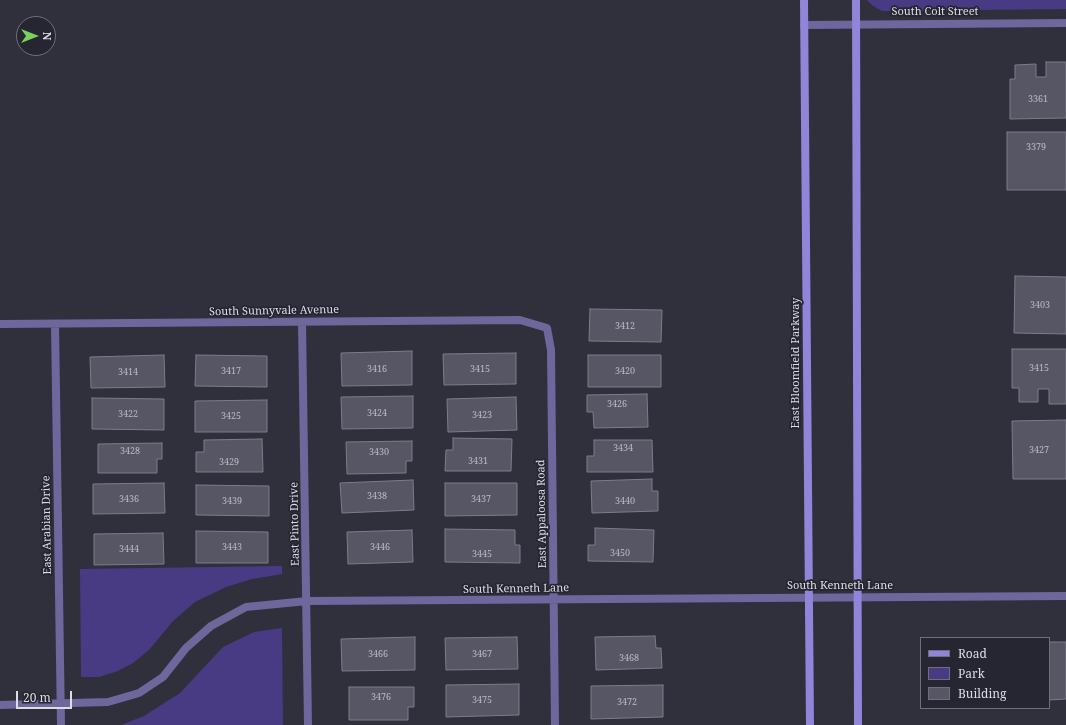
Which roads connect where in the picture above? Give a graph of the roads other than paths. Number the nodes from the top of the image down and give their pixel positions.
1 (804, 0) edge
2 (856, 0) edge
3 (1066, 23) edge
4 (856, 24) junction
5 (804, 25) junction
6 (302, 322) junction
7 (0, 324) edge
8 (55, 324) junction
9 (547, 328) joint
10 (857, 596) junction
11 (1066, 596) edge
12 (809, 597) junction
13 (555, 600) junction
14 (307, 602) junction
15 (60, 704) junction
16 (0, 705) edge
17 (60, 725) edge
18 (308, 725) edge
19 (555, 725) edge
20 (810, 725) edge
21 (858, 725) edge

1 - 5 street, East Bloomfield Parkway
2 - 4 street
3 - 4 street, South Colt Street
4 - 5 street, South Colt Street
4 - 10 street
5 - 12 street, East Bloomfield Parkway
6 - 8 street, South Sunnyvale Avenue
6 - 9 street, South Sunnyvale Avenue
6 - 14 street, East Pinto Drive
7 - 8 street, South Sunnyvale Avenue
8 - 15 street, East Arabian Drive
9 - 13 street, East Appaloosa Road
10 - 11 street, South Kenneth Lane
10 - 12 street, South Kenneth Lane
10 - 21 street
12 - 13 street, South Kenneth Lane
12 - 20 street, East Bloomfield Parkway
13 - 14 street, South Kenneth Lane
13 - 19 street, East Appaloosa Road
14 - 15 street, South Kenneth Lane
14 - 18 street, East Pinto Drive
15 - 16 street, South Kenneth Lane
15 - 17 street, East Arabian Drive

